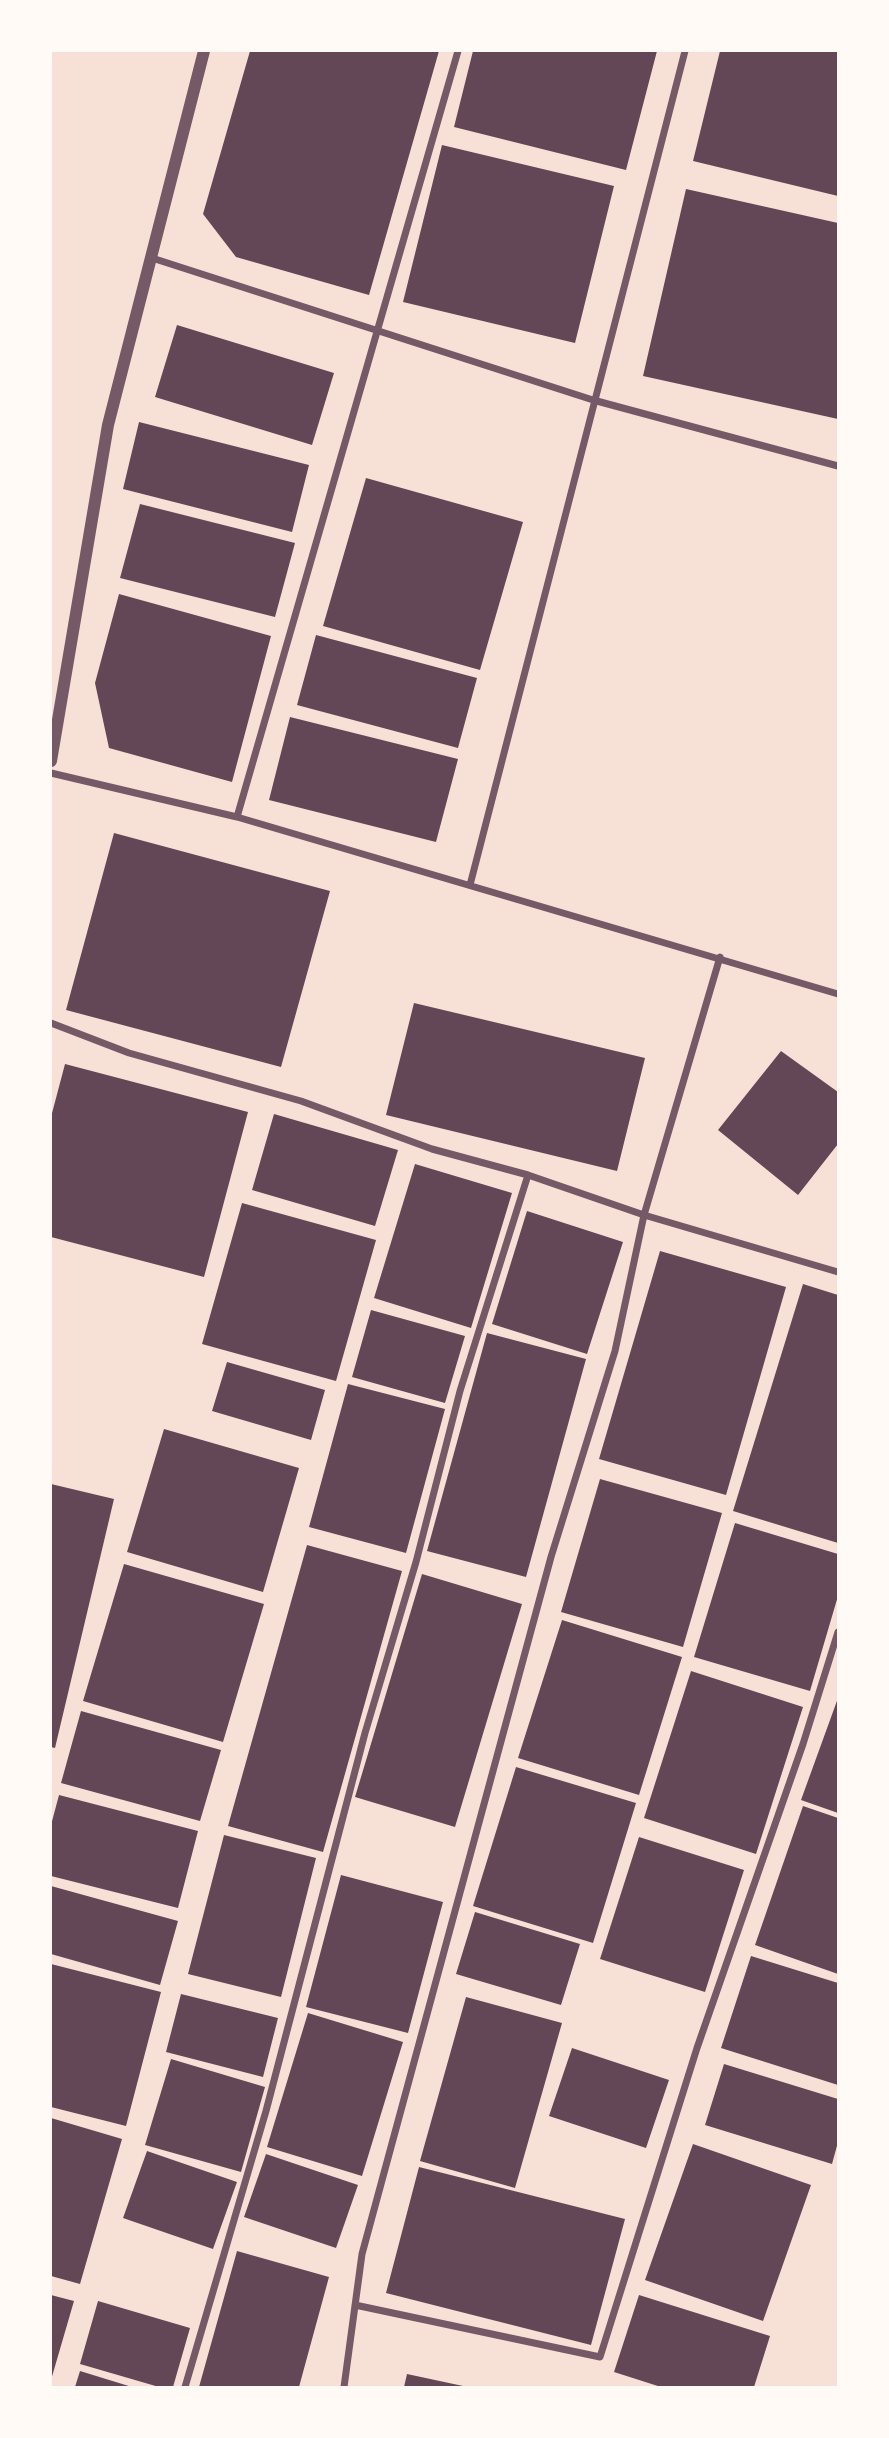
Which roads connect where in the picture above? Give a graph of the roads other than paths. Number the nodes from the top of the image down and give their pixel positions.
1 (204, 51) edge
2 (458, 51) edge
3 (685, 51) edge
4 (152, 258) junction
5 (378, 331) junction
6 (593, 400) junction
7 (838, 466) edge
8 (51, 761) edge
9 (51, 773) edge
10 (237, 817) junction
11 (470, 884) junction
12 (720, 957) junction
13 (838, 994) edge
14 (51, 1023) edge
15 (528, 1175) junction
16 (645, 1214) junction
17 (838, 1272) edge
18 (838, 1632) edge
19 (355, 2305) junction
20 (184, 2387) edge
21 (344, 2387) edge

1 - 4 street
2 - 5 street
3 - 6 street
4 - 5 street
4 - 8 street
5 - 6 street
5 - 10 street
6 - 7 street
6 - 11 street
9 - 10 street
10 - 11 street
11 - 12 street
12 - 13 street
12 - 16 street
14 - 15 street
15 - 16 street
15 - 20 street
16 - 17 street
16 - 19 street
18 - 19 street
19 - 21 street

